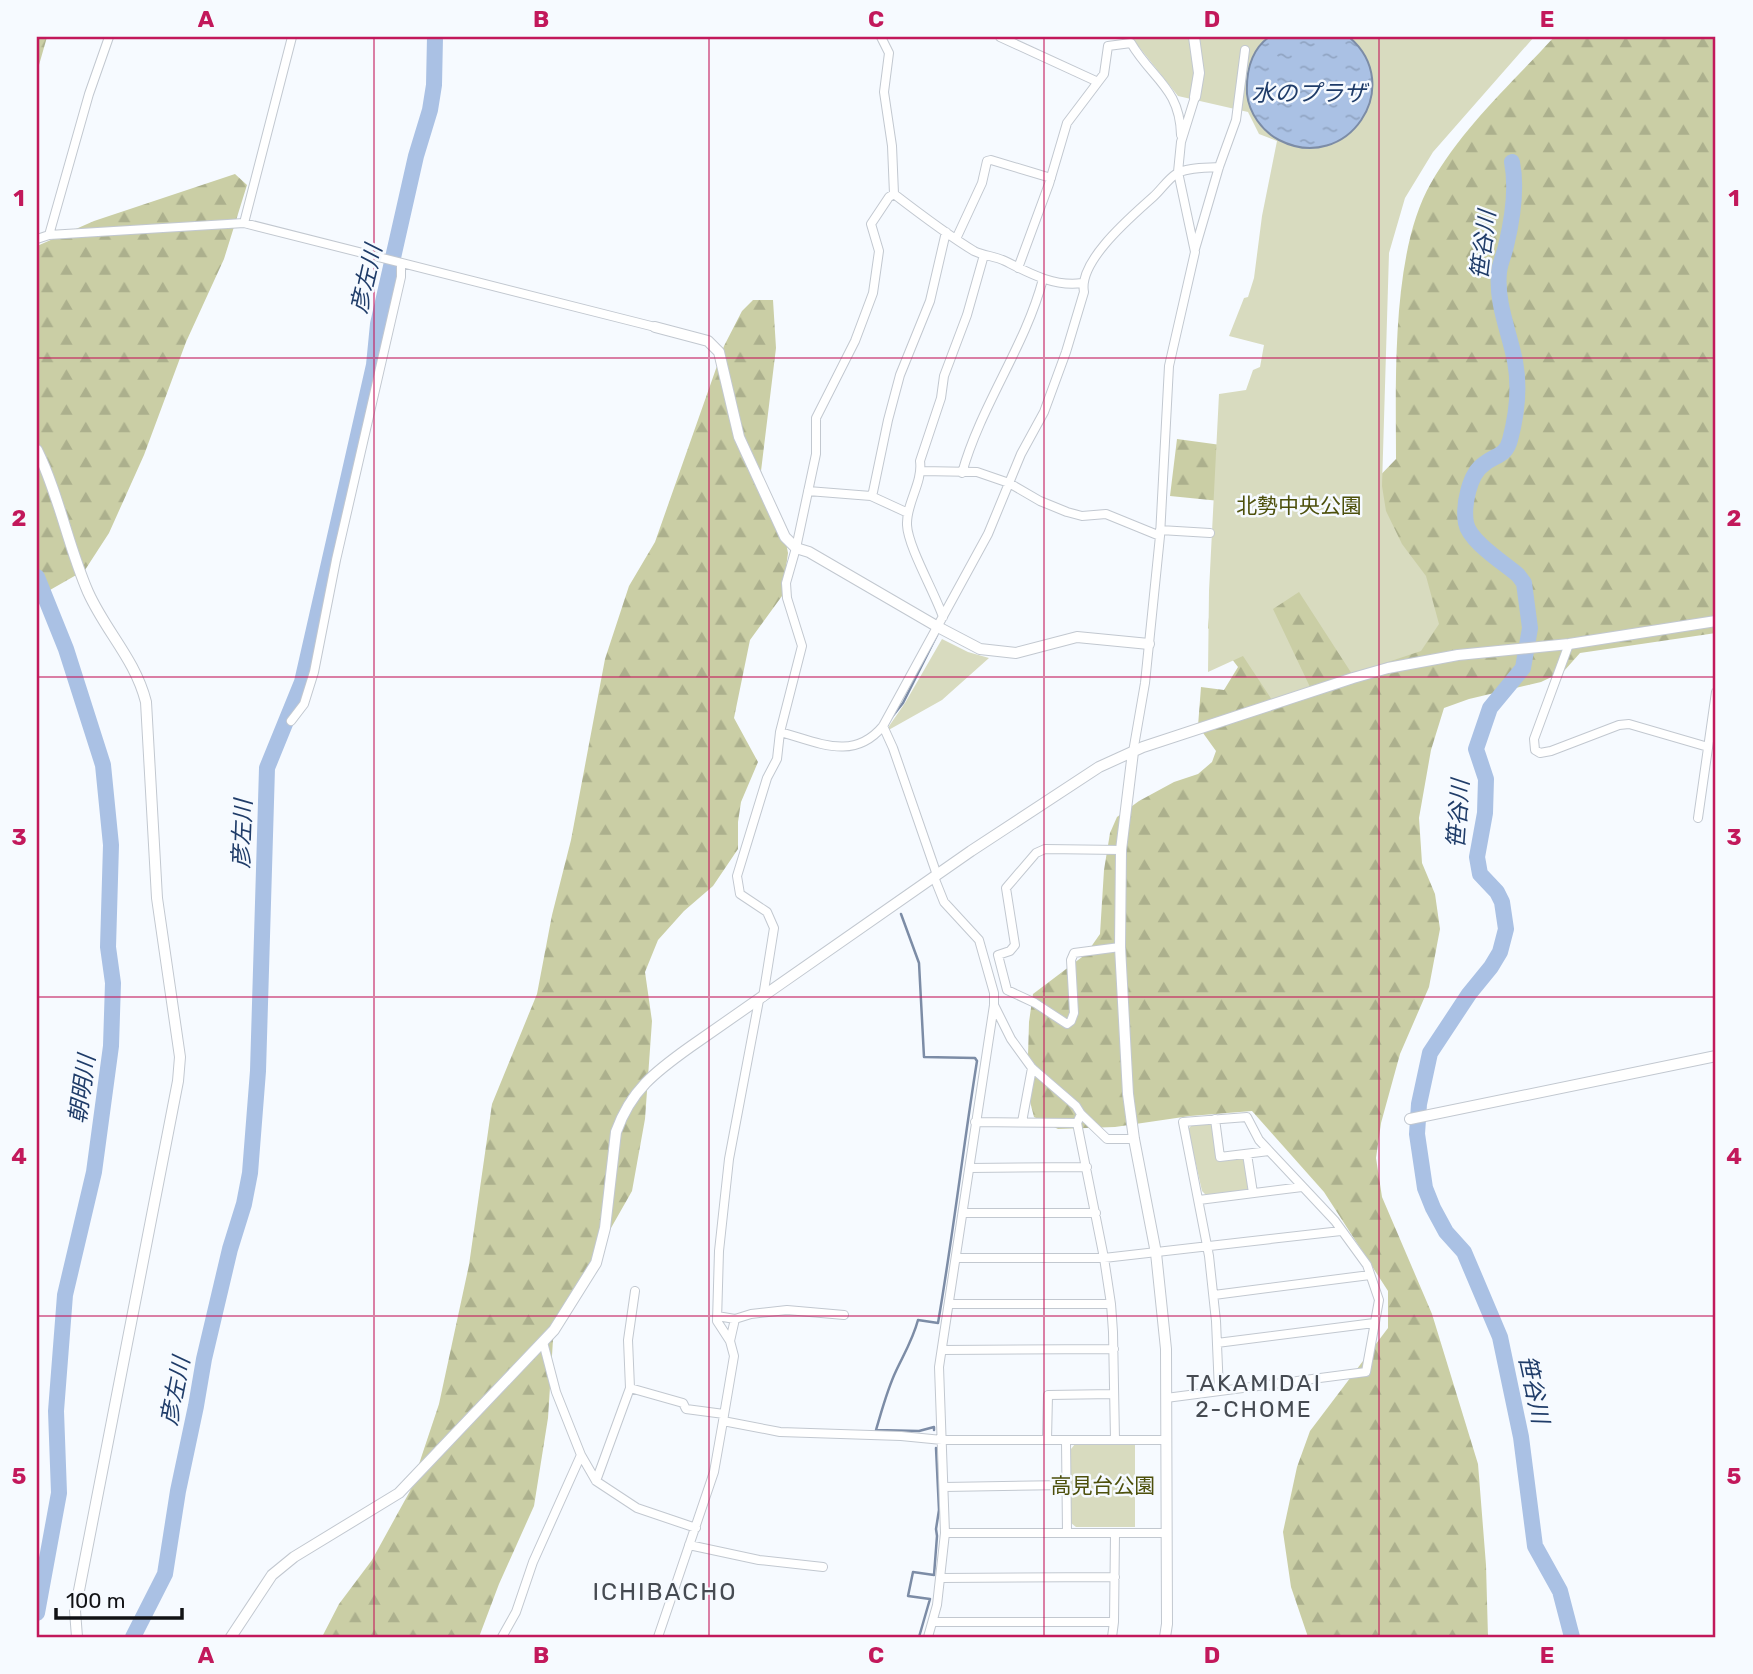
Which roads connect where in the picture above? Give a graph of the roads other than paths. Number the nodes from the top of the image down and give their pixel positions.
1 (109, 37) edge
2 (292, 37) edge
3 (881, 37) edge
4 (1000, 37) edge
5 (1194, 37) edge
6 (1129, 40) edge
7 (1245, 50) dead end
8 (1098, 82) junction
9 (1195, 97) joint
10 (1181, 142) junction
11 (1219, 167) junction
12 (1178, 172) junction
13 (1051, 178) junction
14 (894, 194) junction
15 (244, 223) junction
16 (946, 232) junction
17 (49, 234) junction
18 (37, 239) edge
19 (956, 239) junction
20 (1195, 252) junction
21 (984, 255) junction
22 (399, 263) junction
23 (1018, 268) junction
24 (1043, 279) junction
25 (1082, 283) junction
26 (656, 327) joint
27 (37, 450) edge
28 (920, 471) junction
29 (962, 472) junction
30 (1009, 483) junction
31 (808, 491) junction
32 (871, 496) junction
33 (908, 513) junction
34 (1160, 533) junction
35 (1210, 533) dead end
36 (796, 548) junction
37 (943, 617) junction
38 (1716, 621) edge
39 (938, 627) junction
40 (1149, 643) junction
41 (1569, 644) junction
42 (1716, 692) edge
43 (291, 720) dead end
44 (883, 726) junction
45 (780, 732) junction
46 (1708, 747) junction
47 (1133, 752) junction
48 (1698, 818) dead end
49 (1121, 850) junction
50 (935, 876) junction
51 (1119, 947) junction
52 (761, 999) junction
53 (994, 1005) junction
54 (1716, 1056) edge
55 (1032, 1068) junction
56 (1079, 1118) junction
57 (1215, 1119) junction
58 (1410, 1119) dead end
59 (975, 1122) junction
60 (1022, 1122) junction
61 (1134, 1139) junction
62 (1269, 1151) junction
63 (1247, 1154) junction
64 (1087, 1167) junction
65 (970, 1168) junction
66 (1302, 1187) junction
67 (1253, 1193) junction
68 (1199, 1200) junction
69 (963, 1213) junction
70 (1096, 1213) junction
71 (1341, 1231) junction
72 (1208, 1248) junction
73 (1156, 1253) junction
74 (956, 1258) junction
75 (1104, 1258) junction
76 (1370, 1275) junction
77 (635, 1291) dead end
78 (1214, 1295) junction
79 (948, 1304) junction
80 (1111, 1304) junction
81 (844, 1315) dead end
82 (717, 1316) junction
83 (735, 1319) junction
84 (1374, 1323) junction
85 (730, 1341) junction
86 (543, 1342) junction
87 (1217, 1343) junction
88 (1114, 1349) junction
89 (942, 1350) junction
90 (630, 1388) junction
91 (1219, 1391) junction
92 (1114, 1394) junction
93 (1166, 1398) junction
94 (724, 1418) junction
95 (942, 1440) junction
96 (1047, 1440) junction
97 (1115, 1440) junction
98 (1167, 1440) junction
99 (1066, 1441) junction
100 (581, 1455) junction
101 (596, 1480) junction
102 (1067, 1485) junction
103 (944, 1487) junction
104 (696, 1528) junction
105 (945, 1533) junction
106 (1067, 1533) junction
107 (1115, 1533) junction
108 (1167, 1533) junction
109 (690, 1545) junction
110 (823, 1567) dead end
111 (1115, 1577) junction
112 (941, 1578) junction
113 (933, 1622) junction
114 (1114, 1622) junction
115 (77, 1637) edge
116 (232, 1637) edge
117 (502, 1637) edge
118 (658, 1637) edge
119 (928, 1637) edge
120 (1112, 1637) edge
121 (1165, 1637) edge

1 - 17 street
2 - 15 street
3 - 14 street
4 - 8 street
5 - 9 street
6 - 8 street
6 - 10 street
7 - 11 street
8 - 13 street
9 - 10 street
10 - 12 street
11 - 12 street
11 - 20 street
12 - 20 street
12 - 25 street
13 - 19 street
13 - 23 street
14 - 16 street
14 - 31 street
15 - 17 street
15 - 22 street
16 - 19 street
16 - 32 street
17 - 18 street
19 - 21 street
20 - 34 street
21 - 23 street
21 - 28 street
22 - 26 street
22 - 43 street
23 - 24 street
24 - 25 street
24 - 29 street
25 - 30 street
26 - 36 street
27 - 115 street
28 - 29 street
28 - 33 street
29 - 30 street
30 - 34 street
30 - 37 street
31 - 32 street
31 - 36 street
32 - 33 street
33 - 37 street
34 - 35 street
34 - 40 street
36 - 39 street
36 - 45 street
37 - 39 street
38 - 41 street
39 - 40 street
39 - 44 street
40 - 47 street
41 - 46 street
41 - 47 street
42 - 46 street
44 - 45 street
44 - 50 street
45 - 52 street
46 - 48 street
47 - 49 street
47 - 50 street
49 - 51 street
49 - 51 street
50 - 52 street
50 - 53 street
51 - 61 street
52 - 82 street
52 - 86 street
53 - 55 street
53 - 59 street
54 - 58 street
55 - 56 street
55 - 60 street
56 - 60 street
56 - 61 street
56 - 64 street
57 - 62 street
57 - 63 street
57 - 68 street
59 - 60 street
59 - 65 street
61 - 73 street
62 - 63 street
62 - 66 street
63 - 67 street
64 - 65 street
64 - 70 street
65 - 69 street
66 - 67 street
66 - 71 street
67 - 68 street
68 - 72 street
69 - 70 street
69 - 74 street
70 - 75 street
71 - 72 street
71 - 76 street
72 - 73 street
72 - 78 street
73 - 75 street
73 - 93 street
74 - 75 street
74 - 79 street
75 - 80 street
76 - 78 street
76 - 84 street
77 - 90 street
78 - 87 street
79 - 80 street
79 - 89 street
80 - 88 street
81 - 83 street
82 - 83 street
82 - 85 street
83 - 85 street
84 - 87 street
84 - 91 street
85 - 94 street
86 - 100 street
86 - 116 street
87 - 91 street
88 - 89 street
88 - 92 street
89 - 95 street
90 - 94 street
90 - 101 street
91 - 93 street
92 - 96 street
92 - 97 street
93 - 98 street
94 - 95 street
94 - 104 street
95 - 96 street
95 - 103 street
96 - 99 street
97 - 98 street
97 - 99 street
98 - 108 street
99 - 102 street
100 - 101 street
100 - 117 street
101 - 104 street
102 - 103 street
102 - 106 street
103 - 105 street
104 - 109 street
105 - 106 street
105 - 112 street
106 - 107 street
107 - 108 street
107 - 111 street
108 - 121 street
109 - 110 street
109 - 118 street
111 - 112 street
111 - 114 street
112 - 113 street
113 - 114 street
113 - 119 street
114 - 120 street

